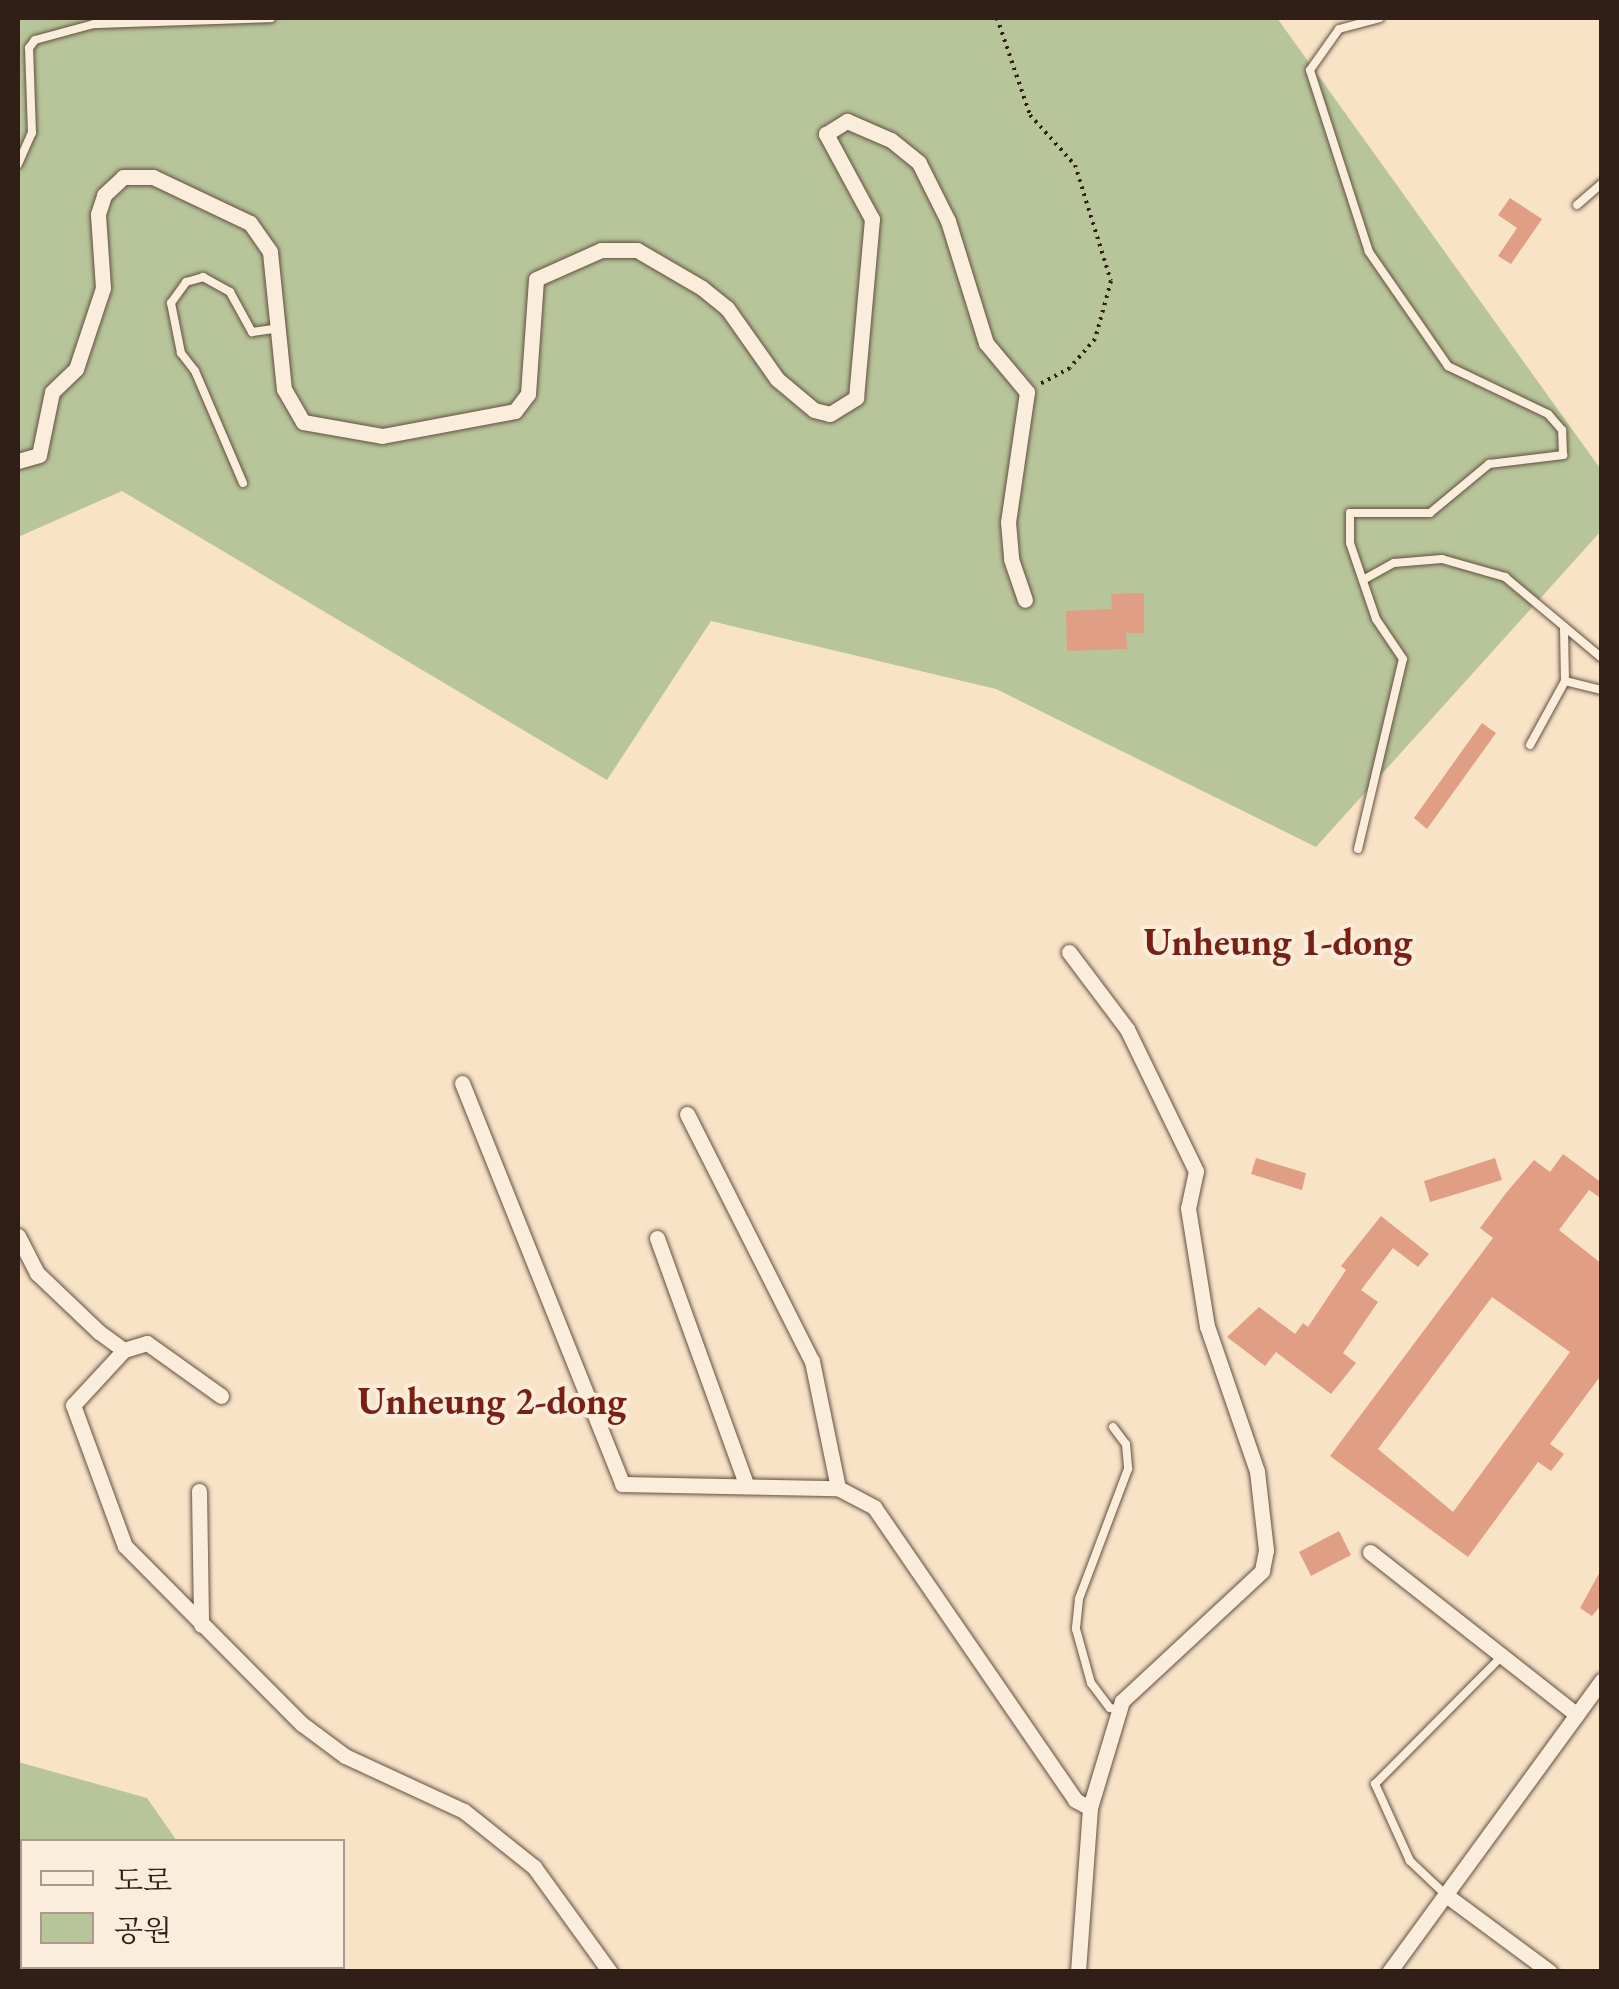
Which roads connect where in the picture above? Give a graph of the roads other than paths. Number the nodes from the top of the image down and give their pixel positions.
1 (271, 18) edge
2 (1380, 18) edge
3 (18, 164) edge
4 (1602, 183) edge
5 (1577, 205) dead end
6 (281, 328) junction
7 (18, 462) edge
8 (243, 482) dead end
9 (1363, 580) junction
10 (1025, 600) dead end
11 (1564, 626) junction
12 (1602, 658) edge
13 (1565, 682) junction
14 (1602, 690) edge
15 (1530, 745) dead end
16 (1358, 849) dead end
17 (1069, 952) dead end
18 (462, 1084) dead end
19 (686, 1114) dead end
20 (18, 1236) edge
21 (657, 1238) dead end
22 (124, 1350) junction
23 (220, 1396) dead end
24 (1113, 1427) dead end
25 (747, 1486) junction
26 (838, 1488) junction
27 (200, 1491) dead end
28 (1370, 1552) dead end
29 (201, 1625) junction
30 (1502, 1656) junction
31 (1602, 1680) edge
32 (1120, 1710) junction
33 (1577, 1715) junction
34 (1090, 1808) junction
35 (1446, 1894) junction
36 (610, 1972) edge
37 (1078, 1972) edge
38 (1389, 1972) edge
39 (1550, 1972) edge

1 - 3 lane
2 - 9 lane
4 - 5 lane
6 - 7 street
6 - 8 lane
6 - 10 street
9 - 11 lane
9 - 16 lane
11 - 12 lane
11 - 13 lane
13 - 14 lane
13 - 15 lane
17 - 32 street
18 - 25 street
19 - 26 street
20 - 22 street
21 - 25 street
22 - 23 street
22 - 29 street
24 - 32 lane
25 - 26 street
26 - 34 street
27 - 29 street
28 - 30 street
29 - 36 street
30 - 33 street
30 - 35 lane
31 - 33 street
32 - 34 street
33 - 35 street
34 - 37 street
35 - 38 street
35 - 39 street

